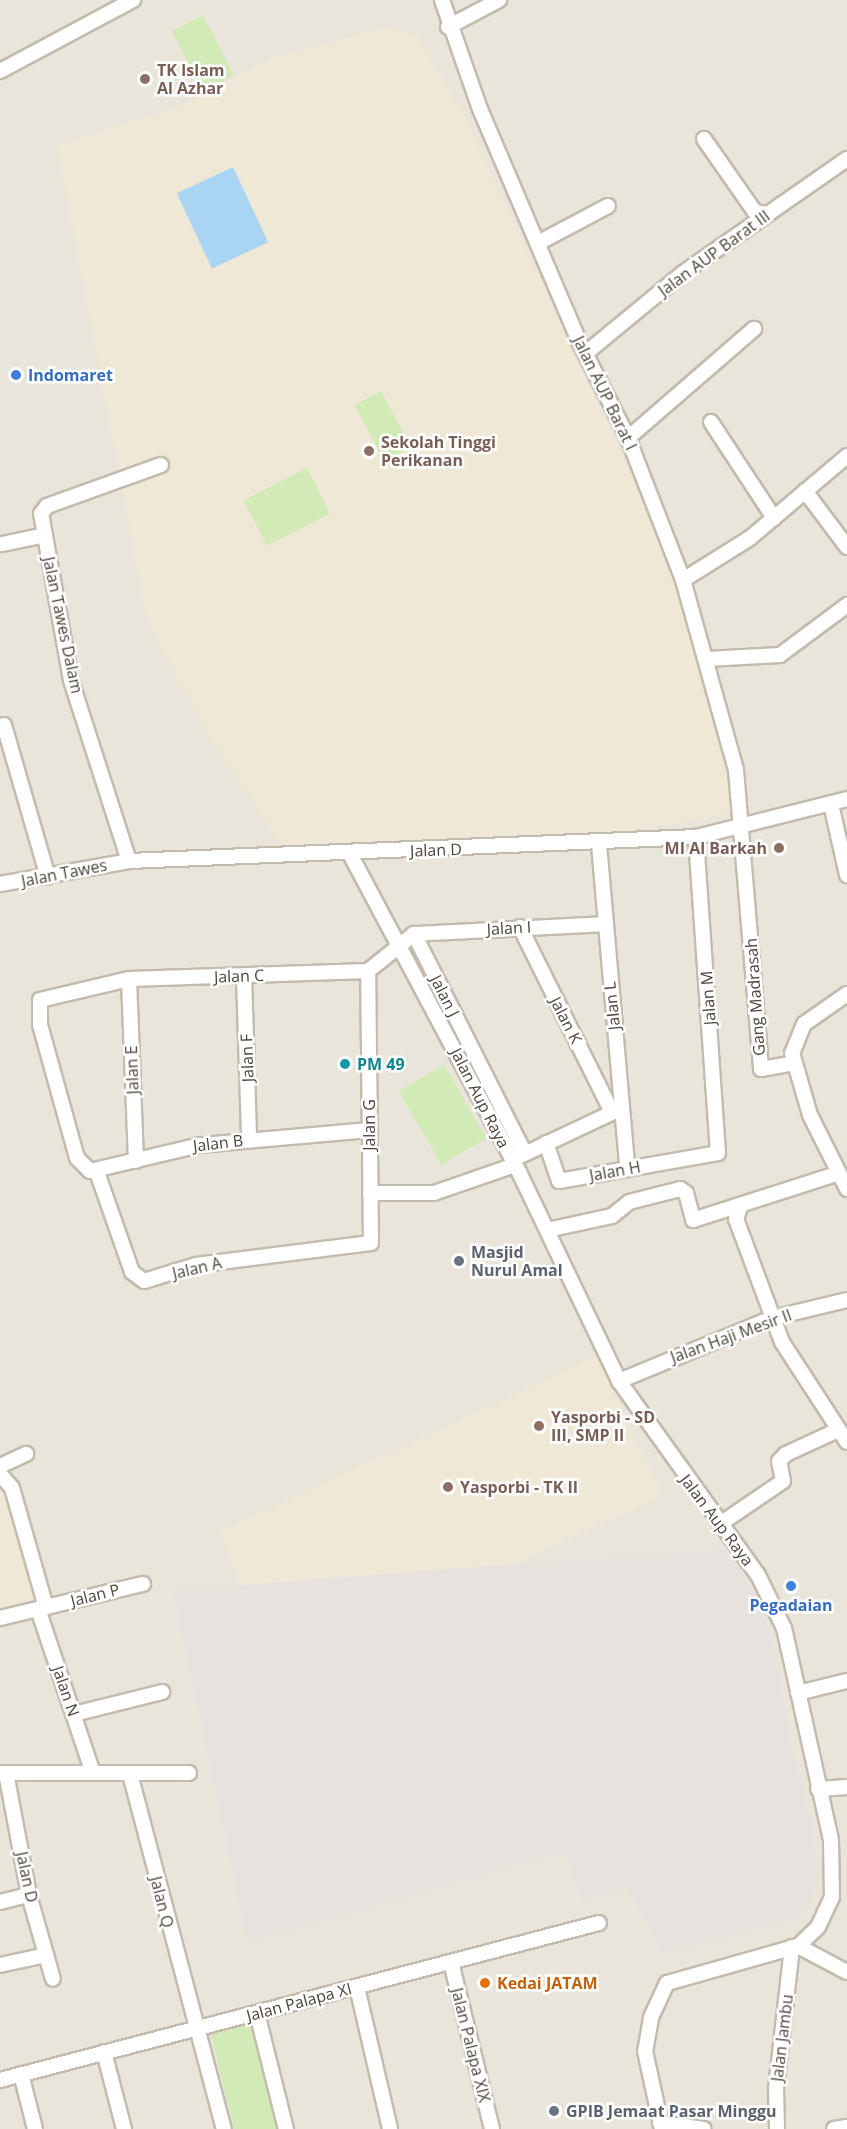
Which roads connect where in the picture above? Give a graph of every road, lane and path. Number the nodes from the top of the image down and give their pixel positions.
1 (133, 0) edge
2 (442, 0) edge
3 (499, 0) edge
4 (448, 27) junction
5 (0, 71) edge
6 (704, 139) dead end
7 (847, 159) edge
8 (608, 206) dead end
9 (767, 214) junction
10 (538, 243) junction
11 (754, 329) dead end
12 (586, 353) junction
13 (711, 422) dead end
14 (628, 438) junction
15 (847, 456) edge
16 (161, 465) dead end
17 (805, 491) junction
18 (774, 518) junction
19 (45, 536) junction
20 (2, 544) dead end
21 (847, 547) edge
22 (683, 580) junction
23 (847, 605) edge
24 (707, 659) junction
25 (4, 725) dead end
26 (847, 799) edge
27 (831, 804) junction
28 (741, 826) junction
29 (696, 837) junction
30 (598, 844) junction
31 (356, 857) junction
32 (129, 861) junction
33 (847, 875) edge
34 (48, 877) junction
35 (0, 884) edge
36 (604, 924) junction
37 (520, 927) junction
38 (408, 937) junction
39 (368, 971) junction
40 (244, 976) junction
41 (129, 980) junction
42 (847, 994) edge
43 (794, 1063) junction
44 (617, 1110) junction
45 (369, 1130) junction
46 (249, 1140) junction
47 (546, 1143) junction
48 (713, 1157) joint
49 (517, 1160) junction
50 (136, 1161) junction
51 (627, 1167) junction
52 (97, 1172) junction
53 (836, 1174) junction
54 (847, 1189) edge
55 (370, 1192) junction
56 (740, 1207) junction
57 (547, 1230) junction
58 (371, 1243) joint
59 (847, 1300) edge
60 (772, 1318) junction
61 (619, 1381) junction
62 (838, 1430) junction
63 (847, 1442) edge
64 (26, 1454) dead end
65 (0, 1471) edge
66 (720, 1524) junction
67 (143, 1584) dead end
68 (42, 1608) junction
69 (0, 1618) edge
70 (847, 1681) edge
71 (162, 1692) dead end
72 (798, 1693) junction
73 (74, 1714) junction
74 (3, 1773) edge
75 (93, 1773) junction
76 (189, 1773) dead end
77 (130, 1774) junction
78 (847, 1787) edge
79 (818, 1789) junction
80 (29, 1894) junction
81 (0, 1902) edge
82 (599, 1923) dead end
83 (795, 1946) junction
84 (46, 1954) junction
85 (451, 1962) junction
86 (0, 1965) edge
87 (847, 1972) edge
88 (53, 1979) dead end
89 (357, 1987) junction
90 (257, 2013) junction
91 (195, 2029) junction
92 (104, 2052) junction
93 (21, 2074) junction
94 (0, 2079) edge
95 (661, 2126) edge
96 (847, 2127) edge
97 (35, 2129) edge
98 (124, 2129) edge
99 (224, 2129) edge
100 (286, 2129) edge
101 (390, 2129) edge
102 (492, 2129) edge
103 (704, 2129) edge
104 (777, 2129) edge
105 (834, 2129) edge

1 - 5 street
2 - 4 street, Jalan AUP Barat I
3 - 4 street
4 - 10 street, Jalan AUP Barat I
6 - 9 street
7 - 9 street, Jalan AUP Barat III
8 - 10 street
9 - 12 street, Jalan AUP Barat III
10 - 12 street, Jalan AUP Barat I
11 - 14 street
12 - 14 street, Jalan AUP Barat I
13 - 18 street
14 - 22 street, Jalan AUP Barat I
15 - 17 street
16 - 19 street, Jalan Tawes Dalam
17 - 18 street
17 - 21 street
18 - 22 street
19 - 20 street
19 - 32 street, Jalan Tawes Dalam
22 - 24 street, Jalan AUP Barat I
23 - 24 street
24 - 28 street, Jalan AUP Barat I
25 - 34 street
26 - 27 street, Jalan D
27 - 28 street, Jalan D
27 - 33 street
28 - 29 street, Jalan D
28 - 43 street, Gang Madrasah
29 - 30 street, Jalan D
29 - 48 street, Jalan M
30 - 31 street, Jalan D
30 - 36 street, Jalan L
31 - 32 street, Jalan D
31 - 38 street, Jalan Aup Raya
32 - 34 street, Jalan Tawes
34 - 35 street, Jalan Tawes
36 - 37 street, Jalan I
36 - 44 street, Jalan L
37 - 38 street, Jalan I
37 - 44 street, Jalan K
38 - 39 street
38 - 49 street, Jalan Aup Raya
39 - 40 street, Jalan C
39 - 45 street, Jalan G
40 - 41 street, Jalan C
40 - 46 street, Jalan F
41 - 50 street, Jalan E
41 - 52 street, Jalan C
42 - 43 street
43 - 53 street
44 - 47 street
44 - 51 street, Jalan L
45 - 46 street, Jalan B
45 - 55 street, Jalan G
46 - 50 street, Jalan B
47 - 49 street
47 - 51 street, Jalan H
48 - 51 street, Jalan H
49 - 55 street
49 - 57 street, Jalan Aup Raya
50 - 52 street, Jalan B
52 - 58 street, Jalan A
53 - 54 street
53 - 56 street
55 - 58 street, Jalan G
56 - 57 street
56 - 60 street
57 - 61 street, Jalan Aup Raya
59 - 60 street, Jalan Haji Mesir II
60 - 61 street, Jalan Haji Mesir II
60 - 62 street
61 - 66 street, Jalan Aup Raya
62 - 63 street
62 - 66 street
64 - 65 street
65 - 68 street
66 - 72 street, Jalan Aup Raya
67 - 68 street, Jalan P
68 - 69 street
68 - 73 street, Jalan N
70 - 72 street
71 - 73 street
72 - 79 street, Jalan Aup Raya
73 - 75 street, Jalan N
74 - 75 street, Jalan D
74 - 80 street, Jalan D
75 - 77 street, Jalan D
76 - 77 street, Jalan D
77 - 91 street, Jalan Q
78 - 79 street
79 - 83 street, Jalan Aup Raya
80 - 81 street
80 - 84 street, Jalan D
82 - 85 street, Jalan Palapa XI
83 - 87 street
83 - 95 street, Jalan Aup Raya
83 - 104 street, Jalan Jambu
84 - 86 street
84 - 88 street, Jalan D
85 - 89 street, Jalan Palapa XI
85 - 102 street, Jalan Palapa XIX
89 - 90 street, Jalan Palapa XI
89 - 101 street
90 - 91 street, Jalan Palapa XI
90 - 100 street
91 - 92 street, Jalan Palapa XI
91 - 99 street, Jalan Q
92 - 93 street, Jalan Palapa XI
92 - 98 street
93 - 94 street, Jalan Palapa XI
93 - 97 street
95 - 103 street
96 - 105 street

